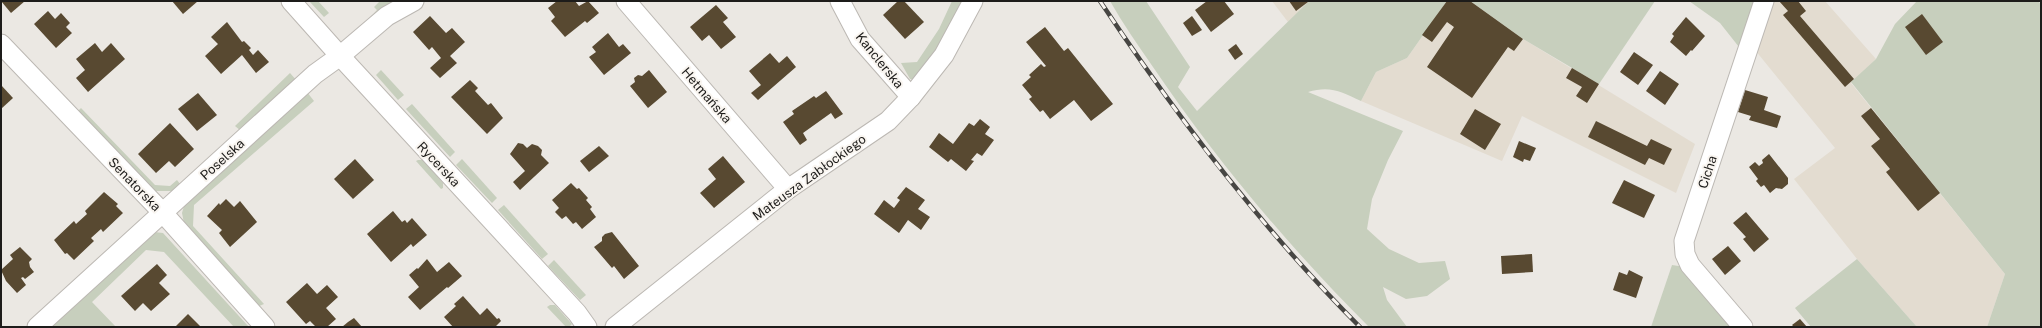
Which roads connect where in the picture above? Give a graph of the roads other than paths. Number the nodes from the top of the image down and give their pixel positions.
1 (291, 1) edge
2 (414, 1) edge
3 (626, 1) edge
4 (840, 1) edge
5 (973, 1) edge
6 (1764, 1) edge
7 (1, 44) edge
8 (340, 56) junction
9 (911, 97) junction
10 (788, 189) junction
11 (163, 213) junction
12 (38, 327) edge
13 (265, 327) edge
14 (587, 327) edge
15 (615, 327) edge
16 (1743, 327) edge

1 - 8 street, Rycerska
2 - 8 street, Poselska
3 - 10 street, Hetmańska
4 - 9 street, Kanclerska
5 - 9 street, Mateusza Zabłockiego
6 - 16 street, Cicha
7 - 11 street, Senatorska
8 - 11 street, Poselska
8 - 14 street, Rycerska
9 - 10 street, Mateusza Zabłockiego
10 - 15 street, Mateusza Zabłockiego
11 - 12 street, Poselska
11 - 13 street, Senatorska

